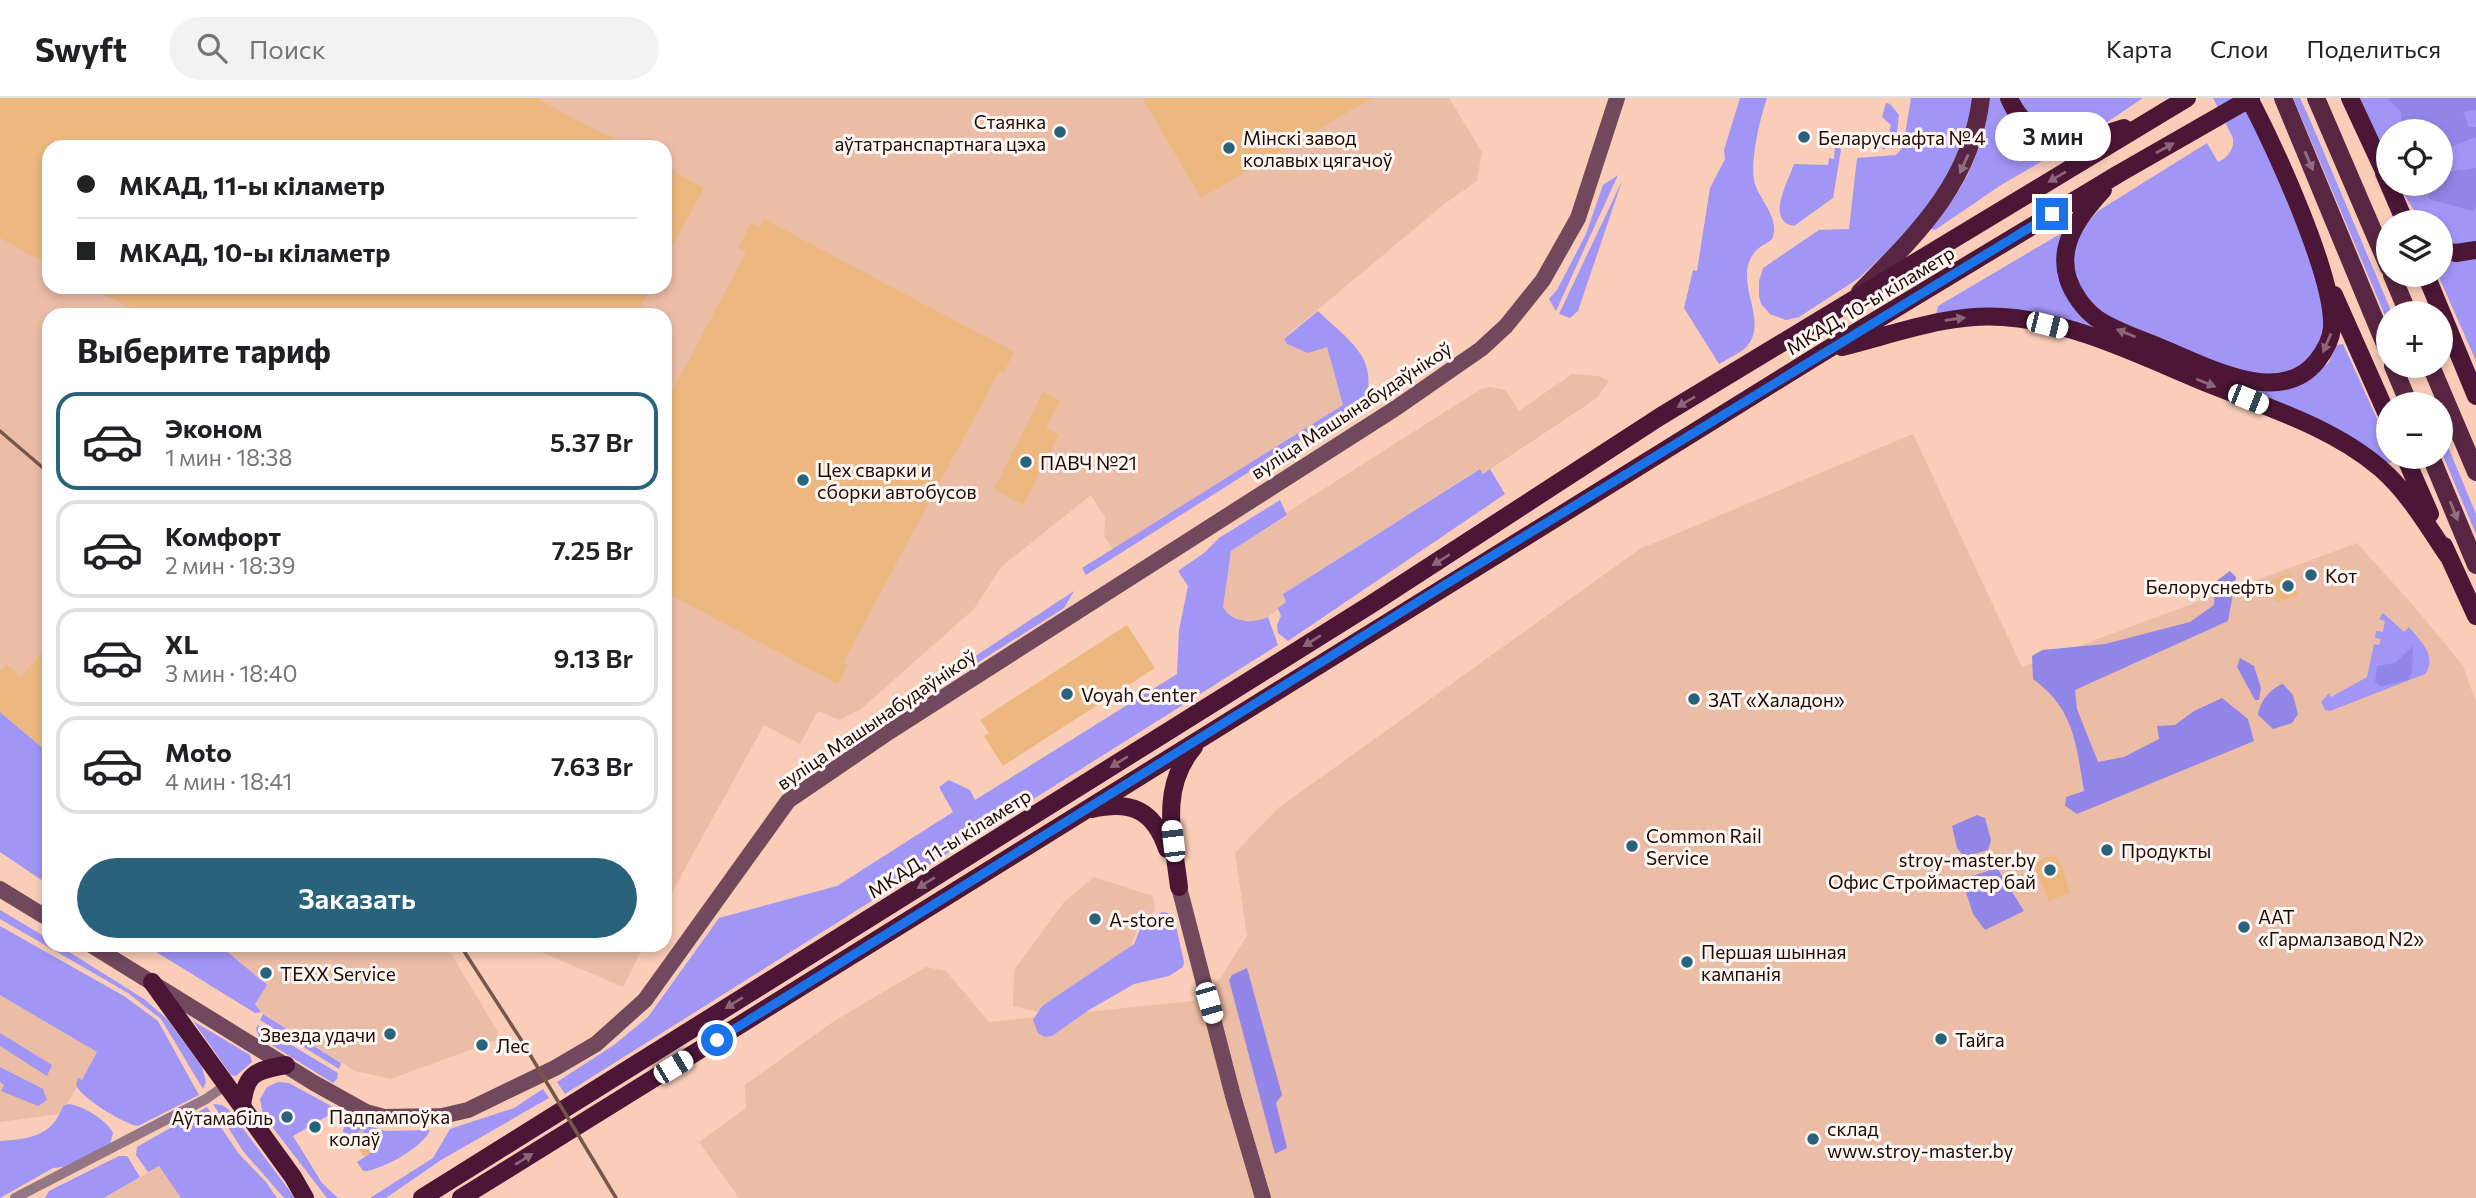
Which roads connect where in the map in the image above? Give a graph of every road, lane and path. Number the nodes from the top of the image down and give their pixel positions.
1 (1617, 98) edge
2 (1981, 98) edge
3 (2009, 98) edge
4 (2187, 98) edge
5 (2250, 98) edge
6 (2283, 98) edge
7 (2316, 98) edge
8 (2350, 98) edge
9 (2157, 116) junction
10 (2373, 147) junction
11 (2376, 154) edge
12 (2120, 173) junction
13 (2400, 210) edge
14 (2376, 238) edge
15 (2476, 250) edge
16 (2453, 252) edge
17 (2315, 253) junction
18 (2431, 287) edge
19 (1850, 304) junction
20 (2376, 323) edge
21 (1825, 351) junction
22 (2436, 378) edge
23 (2377, 392) edge
24 (2476, 396) edge
25 (2410, 469) edge
26 (2436, 469) edge
27 (2476, 472) edge
28 (1499, 523) joint
29 (2448, 556) junction
30 (2476, 565) edge
31 (2476, 616) edge
32 (1203, 735) junction
33 (1082, 811) junction
34 (1179, 887) junction
35 (0, 889) edge
36 (42, 915) edge
37 (103, 952) edge
38 (152, 982) junction
39 (286, 1065) junction
40 (226, 1085) junction
41 (243, 1107) junction
42 (293, 1177) junction
43 (15, 1198) edge
44 (305, 1198) edge
45 (314, 1198) edge
46 (422, 1198) edge
47 (461, 1198) edge
48 (1263, 1198) edge

1 - 39 main road, вуліца Машынабудаўнікоў
2 -> 19 main road
3 - 9 highway
4 - 9 highway, МКАД, 10-ы кіламетр
12 -> 5 highway, МКАД, 10-ы кіламетр
5 - 17 highway
6 -> 20 main road
7 - 14 main road
8 - 10 highway
9 -> 19 highway, МКАД, 10-ы кіламетр
10 - 11 highway
10 - 13 highway
17 -> 12 highway
12 - 21 highway, МКАД, 10-ы кіламетр
15 - 16 highway
17 - 23 highway
18 - 24 highway
19 -> 28 highway, МКАД, 10-ы кіламетр
21 -> 29 highway
21 - 32 highway, МКАД, 10-ы кіламетр
22 - 27 main road
25 - 29 highway
26 -> 30 main road
28 -> 46 highway, МКАД, 11-ы кіламетр
29 - 31 highway
32 - 33 highway
32 - 34 highway
33 - 34 highway
47 -> 33 highway
34 - 48 main road
35 - 36 main road
37 - 38 main road, вуліца Машынабудаўнікоў
38 - 39 main road, вуліца Машынабудаўнікоў
38 - 40 highway
39 - 41 highway
40 - 41 highway
40 - 43 street
41 - 42 highway
42 - 44 highway
42 - 45 highway

